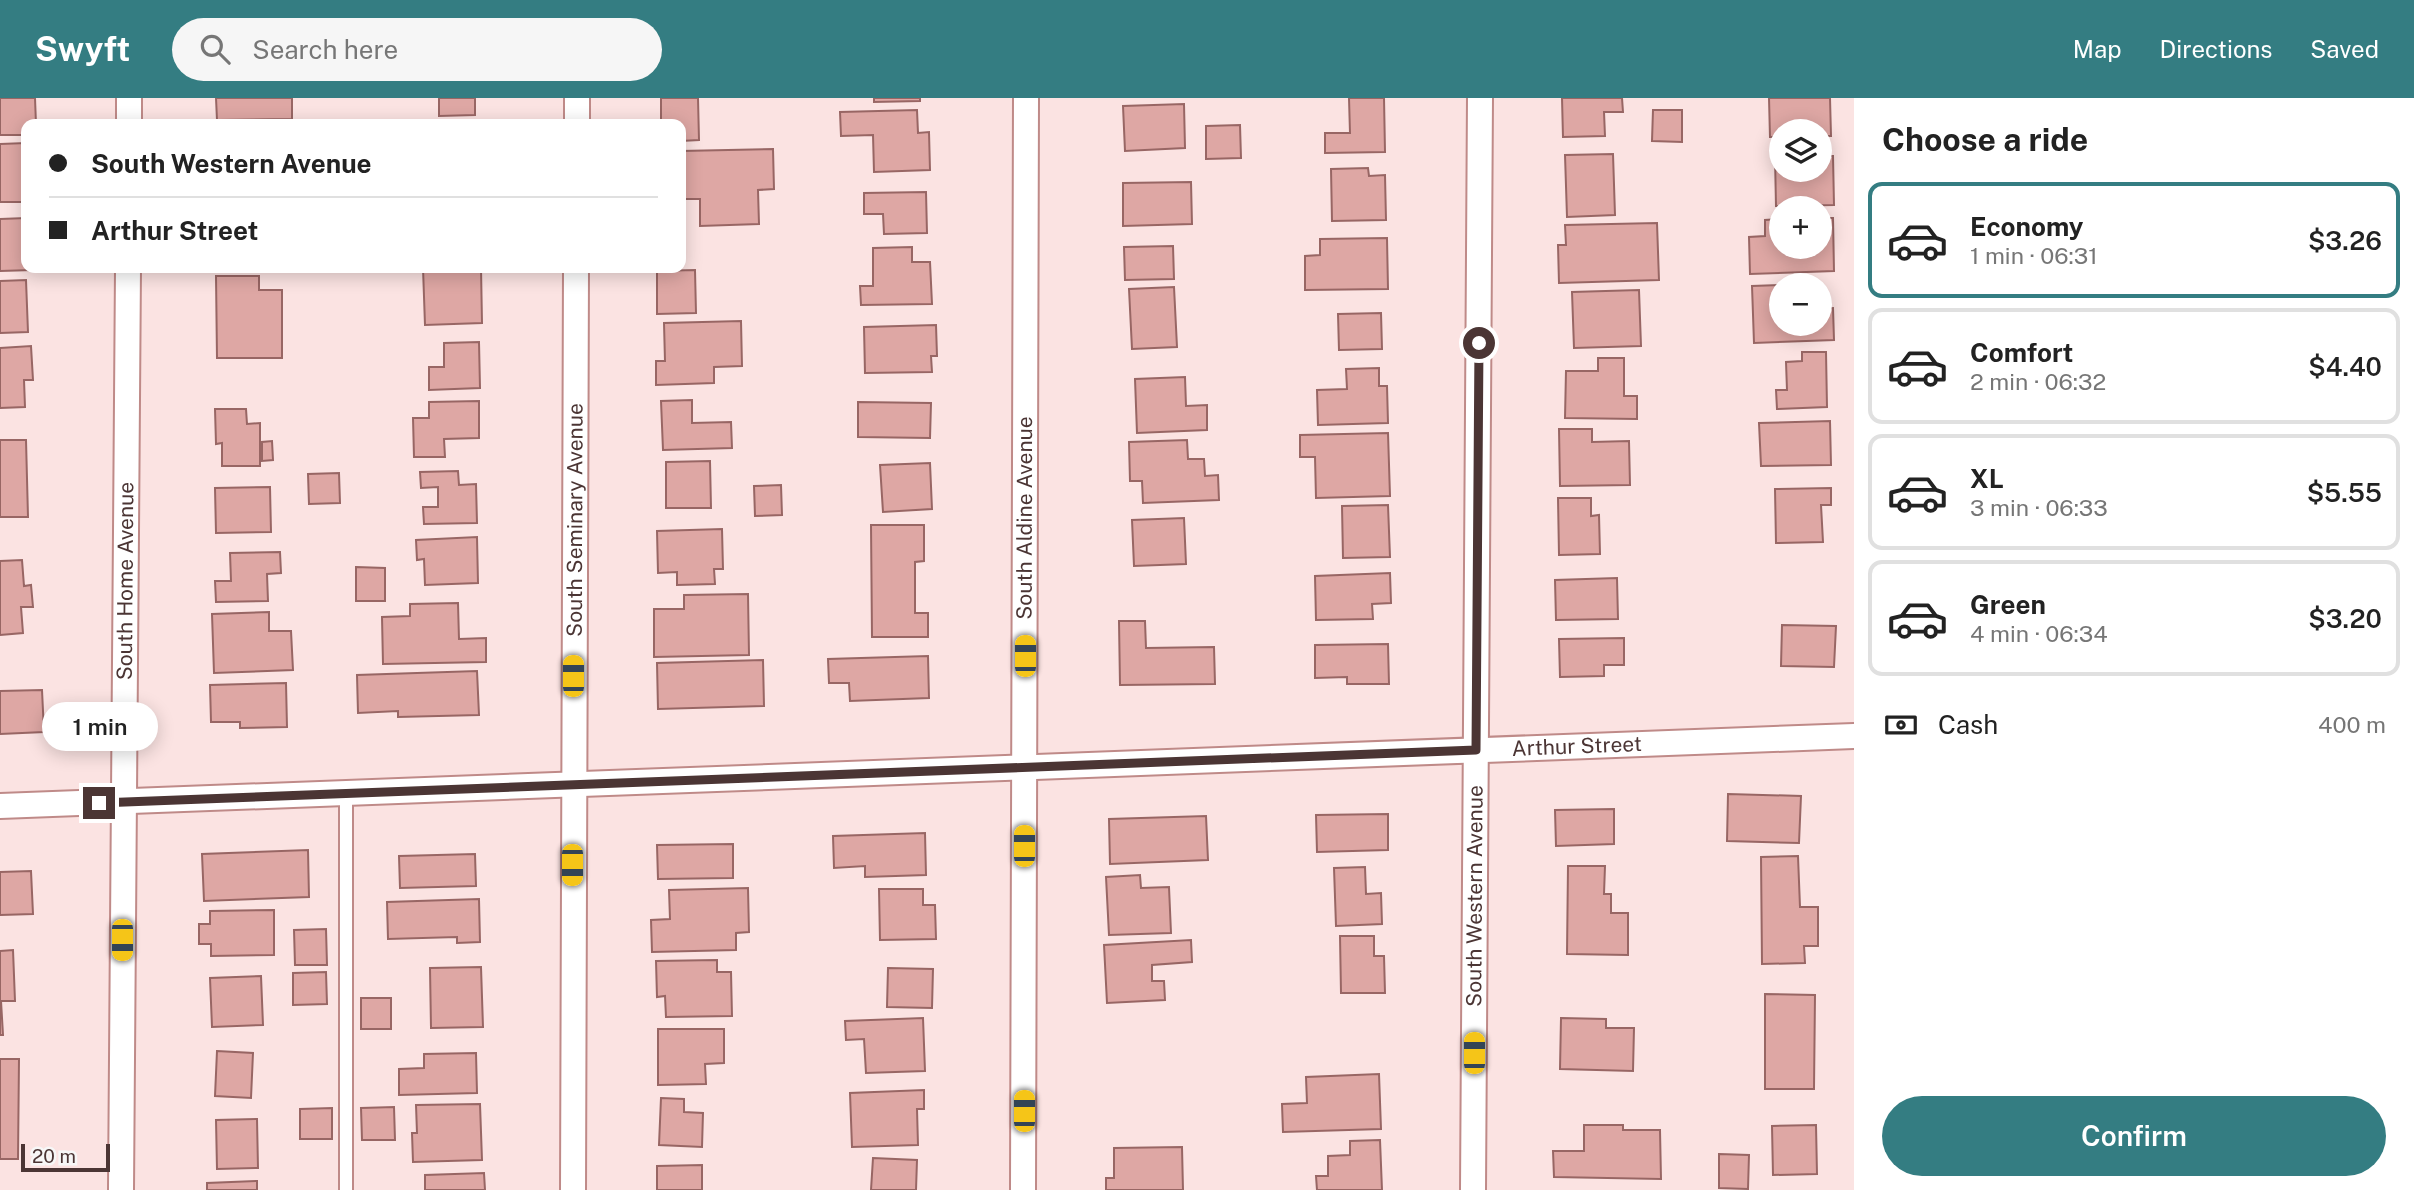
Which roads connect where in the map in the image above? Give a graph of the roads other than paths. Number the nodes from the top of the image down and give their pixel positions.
1 (129, 98) edge
2 (577, 98) edge
3 (1026, 98) edge
4 (1480, 98) edge
5 (129, 119) edge
6 (577, 119) edge
7 (128, 273) edge
8 (576, 273) edge
9 (1854, 736) edge
10 (1476, 750) junction
11 (1024, 767) junction
12 (572, 784) junction
13 (346, 793) junction
14 (123, 802) junction
15 (0, 806) edge
16 (121, 1190) edge
17 (346, 1190) edge
18 (573, 1190) edge
19 (1023, 1190) edge
20 (1473, 1190) edge

1 - 5 street
2 - 6 street
3 - 11 street, South Aldine Avenue
4 - 10 street, South Western Avenue
7 - 14 street, South Home Avenue
8 - 12 street, South Seminary Avenue
9 - 10 street, Arthur Street
10 - 11 street, Arthur Street
10 - 20 street, South Western Avenue
11 - 12 street, Arthur Street
11 - 19 street, South Aldine Avenue
12 - 13 street, Arthur Street
12 - 18 street, South Seminary Avenue
13 - 14 street, Arthur Street
13 - 17 lane
14 - 15 street, Arthur Street
14 - 16 street, South Home Avenue

